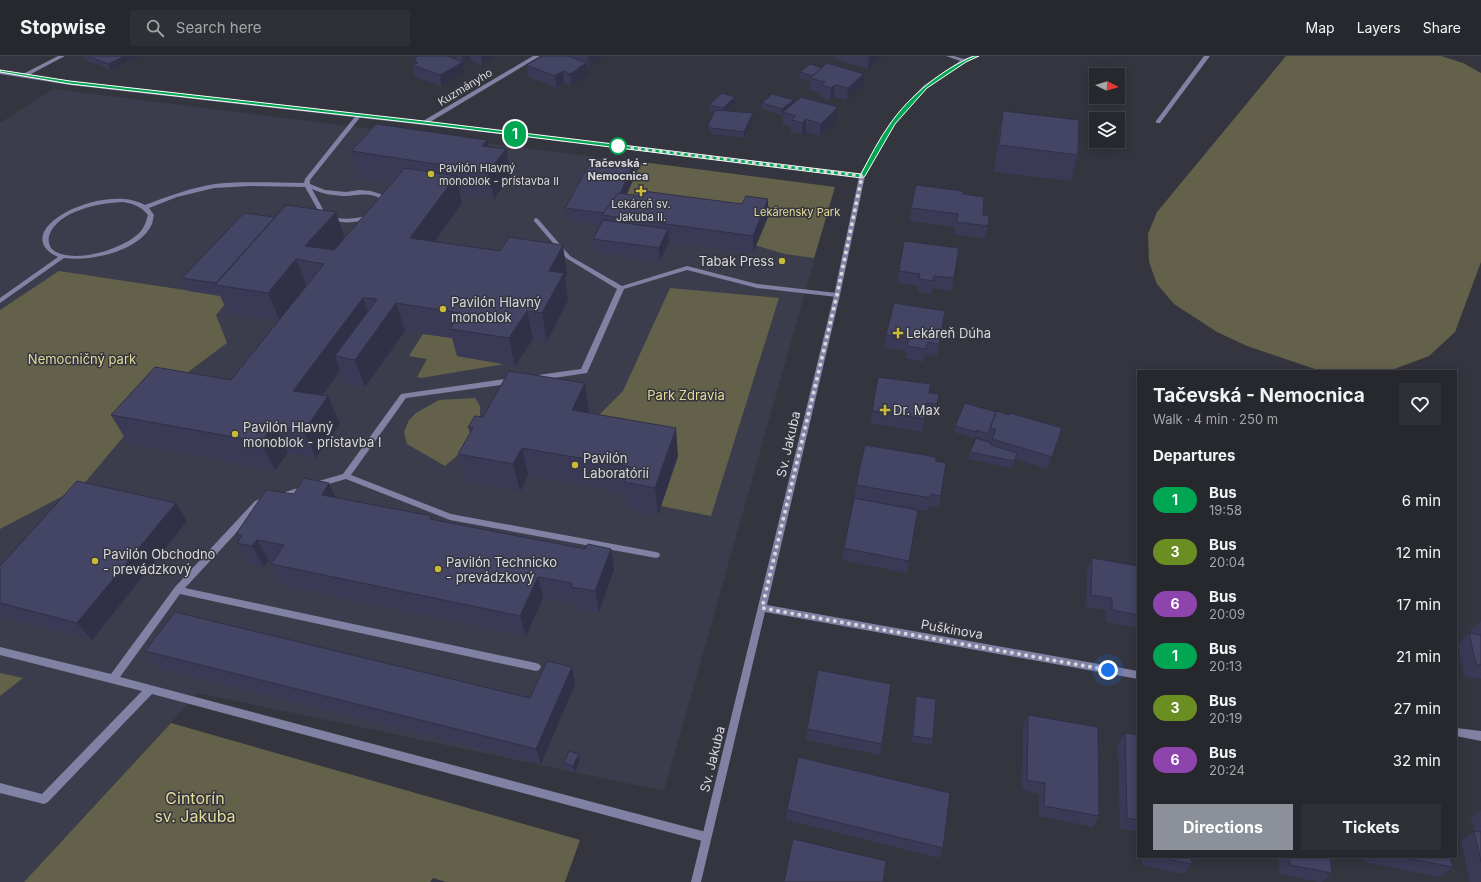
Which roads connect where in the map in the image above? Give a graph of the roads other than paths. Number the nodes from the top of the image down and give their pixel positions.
1 (62, 56) edge
2 (536, 56) edge
3 (949, 56) edge
4 (976, 56) edge
5 (1207, 56) edge
6 (964, 61) junction
7 (0, 72) edge
8 (26, 75) junction
9 (359, 116) junction
10 (1158, 122) dead end
11 (424, 123) junction
12 (862, 176) junction
13 (307, 185) junction
14 (146, 207) junction
15 (536, 220) dead end
16 (63, 256) junction
17 (621, 288) junction
18 (837, 295) junction
19 (0, 302) edge
20 (346, 476) junction
21 (656, 555) dead end
22 (178, 590) junction
23 (762, 608) junction
24 (0, 651) edge
25 (536, 666) dead end
26 (1137, 675) edge
27 (113, 679) junction
28 (150, 689) junction
29 (1457, 732) edge
30 (1481, 736) edge
31 (0, 788) edge
32 (706, 837) junction
33 (696, 882) edge

1 - 8 street
2 - 11 street, Kuzmányho
3 - 6 street
4 - 6 street, Sv. Jakuba
5 - 10 street
6 - 12 street, Sv. Jakuba
7 - 8 street
8 - 9 street
9 - 11 street
9 - 13 street
11 - 12 street
12 - 18 street, Sv. Jakuba
13 - 13 street
13 - 14 street
14 - 16 street
14 - 16 street
15 - 17 street
16 - 19 street
17 - 18 street
17 - 20 street
18 - 23 street, Sv. Jakuba
20 - 21 street
20 - 22 street
22 - 25 street
22 - 27 street
23 - 26 street, Puškinova
23 - 32 street, Sv. Jakuba
24 - 27 street
27 - 28 street
28 - 31 street
28 - 32 street
29 - 30 street
32 - 33 street, Sv. Jakuba

